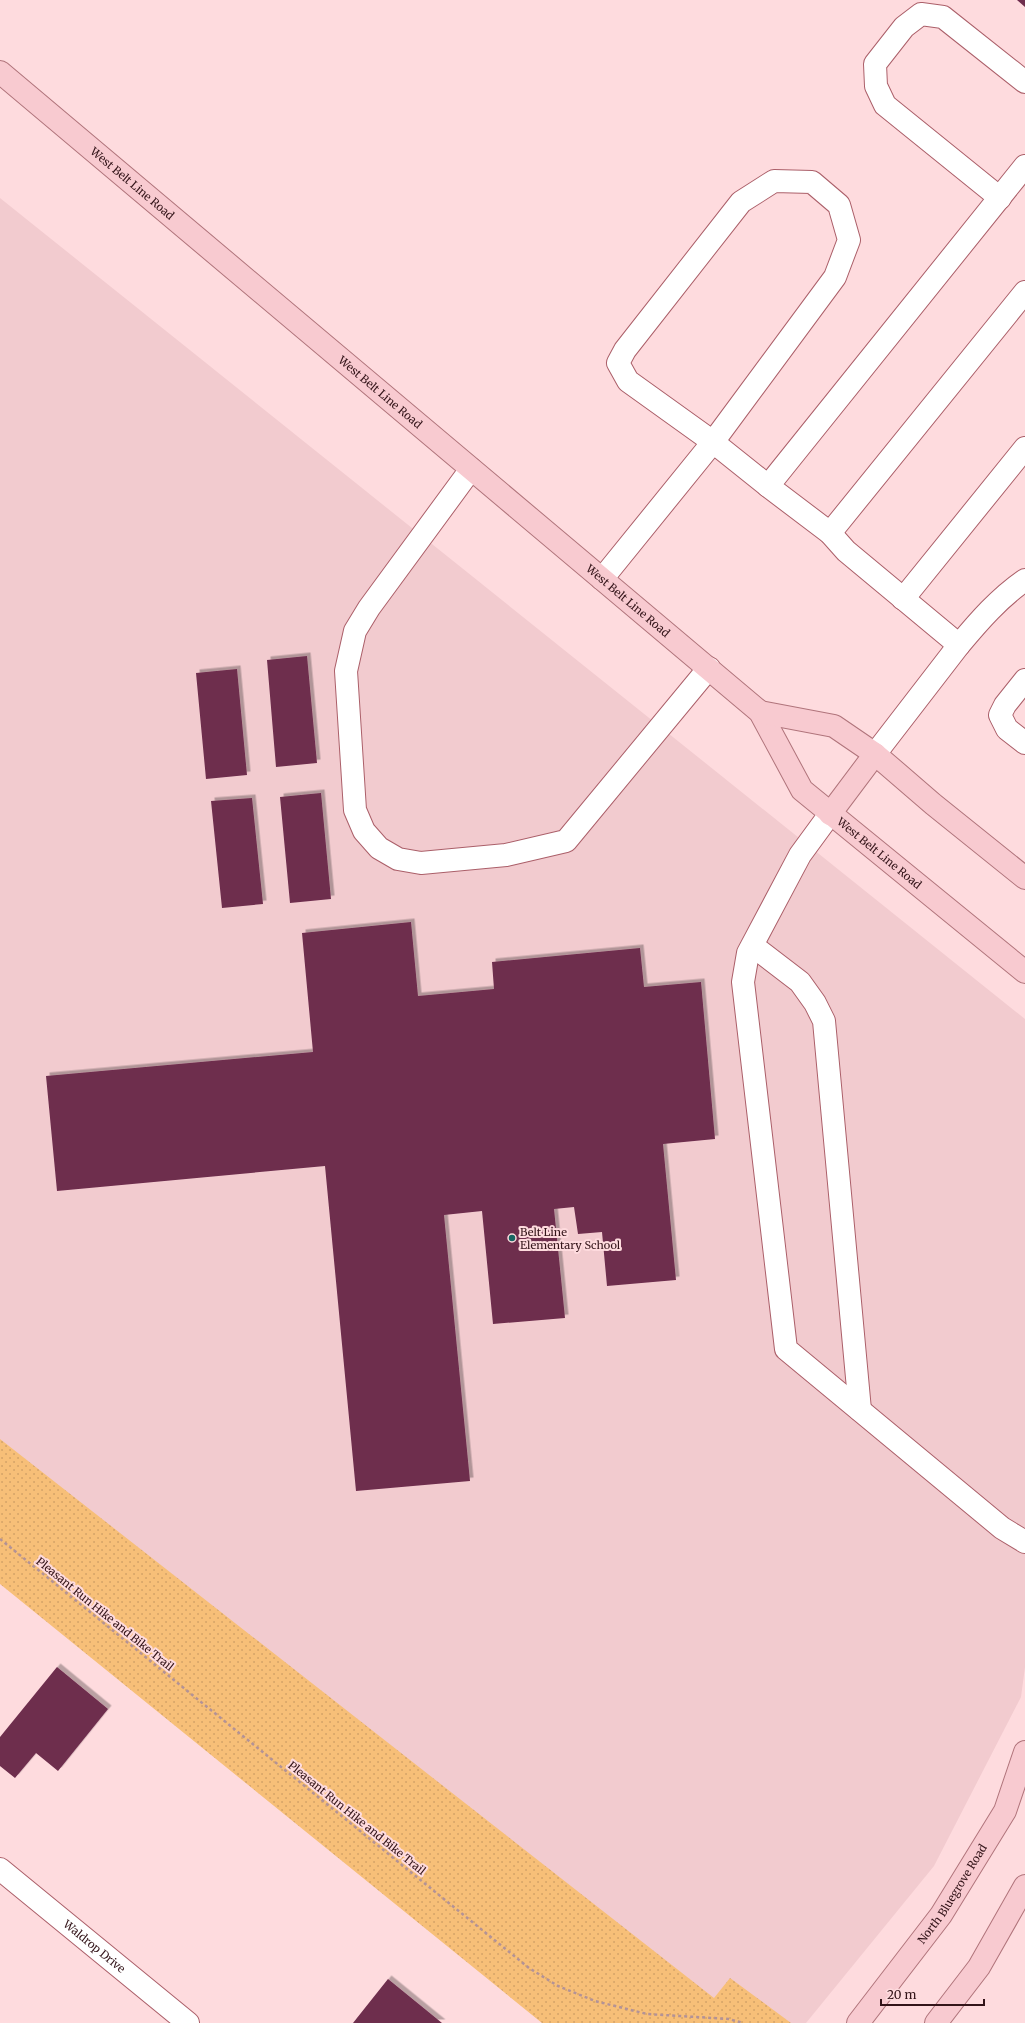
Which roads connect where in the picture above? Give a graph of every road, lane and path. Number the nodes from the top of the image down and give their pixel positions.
1 (0, 72) edge
2 (1025, 82) edge
3 (1025, 166) edge
4 (1000, 198) junction
5 (1025, 292) edge
6 (713, 442) junction
7 (1025, 448) edge
8 (472, 469) junction
9 (768, 486) junction
10 (830, 533) junction
11 (602, 578) junction
12 (1025, 580) edge
13 (903, 599) junction
14 (959, 645) junction
15 (709, 668) junction
16 (1025, 680) edge
17 (760, 712) junction
18 (1025, 743) edge
19 (875, 754) junction
20 (830, 814) junction
21 (1025, 878) edge
22 (752, 946) junction
23 (1025, 972) edge
24 (860, 1410) junction
25 (0, 1539) edge
26 (1025, 1542) edge
27 (1025, 1752) edge
28 (0, 1869) edge
29 (1025, 1886) edge
30 (177, 2020) edge
31 (743, 2023) edge
32 (858, 2023) edge
33 (936, 2023) edge

1 - 8 main road, West Belt Line Road
2 - 4 street
3 - 4 street
4 - 9 street
5 - 10 street
6 - 6 street
6 - 9 street
6 - 11 street
7 - 13 street
8 - 11 main road, West Belt Line Road
8 - 15 street
9 - 10 street
10 - 13 street
11 - 15 main road, West Belt Line Road
12 - 14 street
13 - 14 street
14 - 19 street
15 - 17 main road, West Belt Line Road
16 - 18 street
17 - 19 main road
17 - 20 main road, West Belt Line Road
19 - 20 main road
19 - 21 main road
20 - 22 street
20 - 23 main road, West Belt Line Road
22 - 24 street
22 - 24 street
24 - 26 street
25 - 31 path, Pleasant Run Hike and Bike Trail
27 - 32 main road, North Bluegrove Road
28 - 30 street, Waldrop Drive
29 - 33 main road

